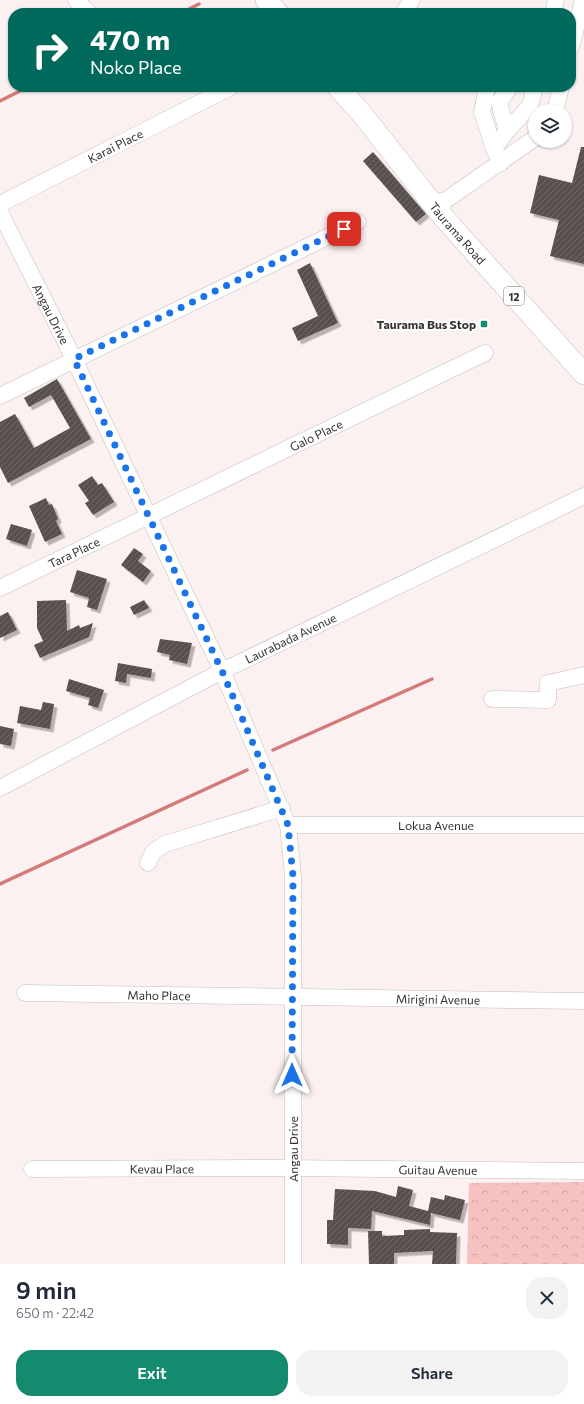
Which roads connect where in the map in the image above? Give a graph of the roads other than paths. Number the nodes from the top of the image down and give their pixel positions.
1 (76, 0) edge
2 (255, 0) edge
3 (266, 0) edge
4 (583, 0) edge
5 (84, 8) edge
6 (262, 8) edge
7 (273, 8) edge
8 (576, 27) edge
9 (221, 92) edge
10 (351, 92) edge
11 (486, 92) edge
12 (506, 92) edge
13 (534, 92) edge
14 (560, 92) edge
15 (557, 104) edge
16 (507, 131) junction
17 (528, 143) edge
18 (494, 149) junction
19 (501, 163) junction
20 (0, 204) edge
21 (445, 209) junction
22 (0, 212) edge
23 (358, 222) dead end
24 (485, 353) dead end
25 (584, 355) edge
26 (74, 359) junction
27 (584, 374) edge
28 (0, 396) edge
29 (584, 496) edge
30 (147, 516) junction
31 (0, 588) edge
32 (222, 671) junction
33 (584, 675) edge
34 (492, 699) dead end
35 (0, 788) edge
36 (282, 808) junction
37 (288, 825) junction
38 (584, 825) edge
39 (148, 862) dead end
40 (25, 993) dead end
41 (292, 997) junction
42 (584, 1001) edge
43 (293, 1168) junction
44 (32, 1169) dead end
45 (584, 1171) edge
46 (293, 1264) edge

1 - 5 street
2 - 6 main road
3 - 7 main road
4 - 8 street
9 - 20 street, Karai Place
10 - 21 main road, Taurama Road / 12
11 - 18 street
12 - 16 street
13 - 16 street
14 - 15 street
16 - 18 street
17 - 19 street
18 - 19 street
19 - 21 street
21 - 25 main road, Taurama Road / 12
21 - 27 main road, Taurama Road / 12
22 - 26 street, Angau Drive
23 - 26 street
24 - 30 street, Galo Place
26 - 28 street
26 - 30 street, Angau Drive
29 - 32 street, Laurabada Avenue
30 - 31 street, Tara Place
30 - 32 street, Angau Drive
32 - 35 street, Laurabada Avenue
32 - 36 street, Angau Drive
33 - 34 street
36 - 37 street, Angau Drive
36 - 39 street
37 - 38 street, Lokua Avenue
37 - 41 street, Angau Drive
40 - 41 street, Maho Place
41 - 42 street, Mirigini Avenue
41 - 43 street, Angau Drive
43 - 44 street, Kevau Place
43 - 45 street, Guitau Avenue
43 - 46 street, Angau Drive

